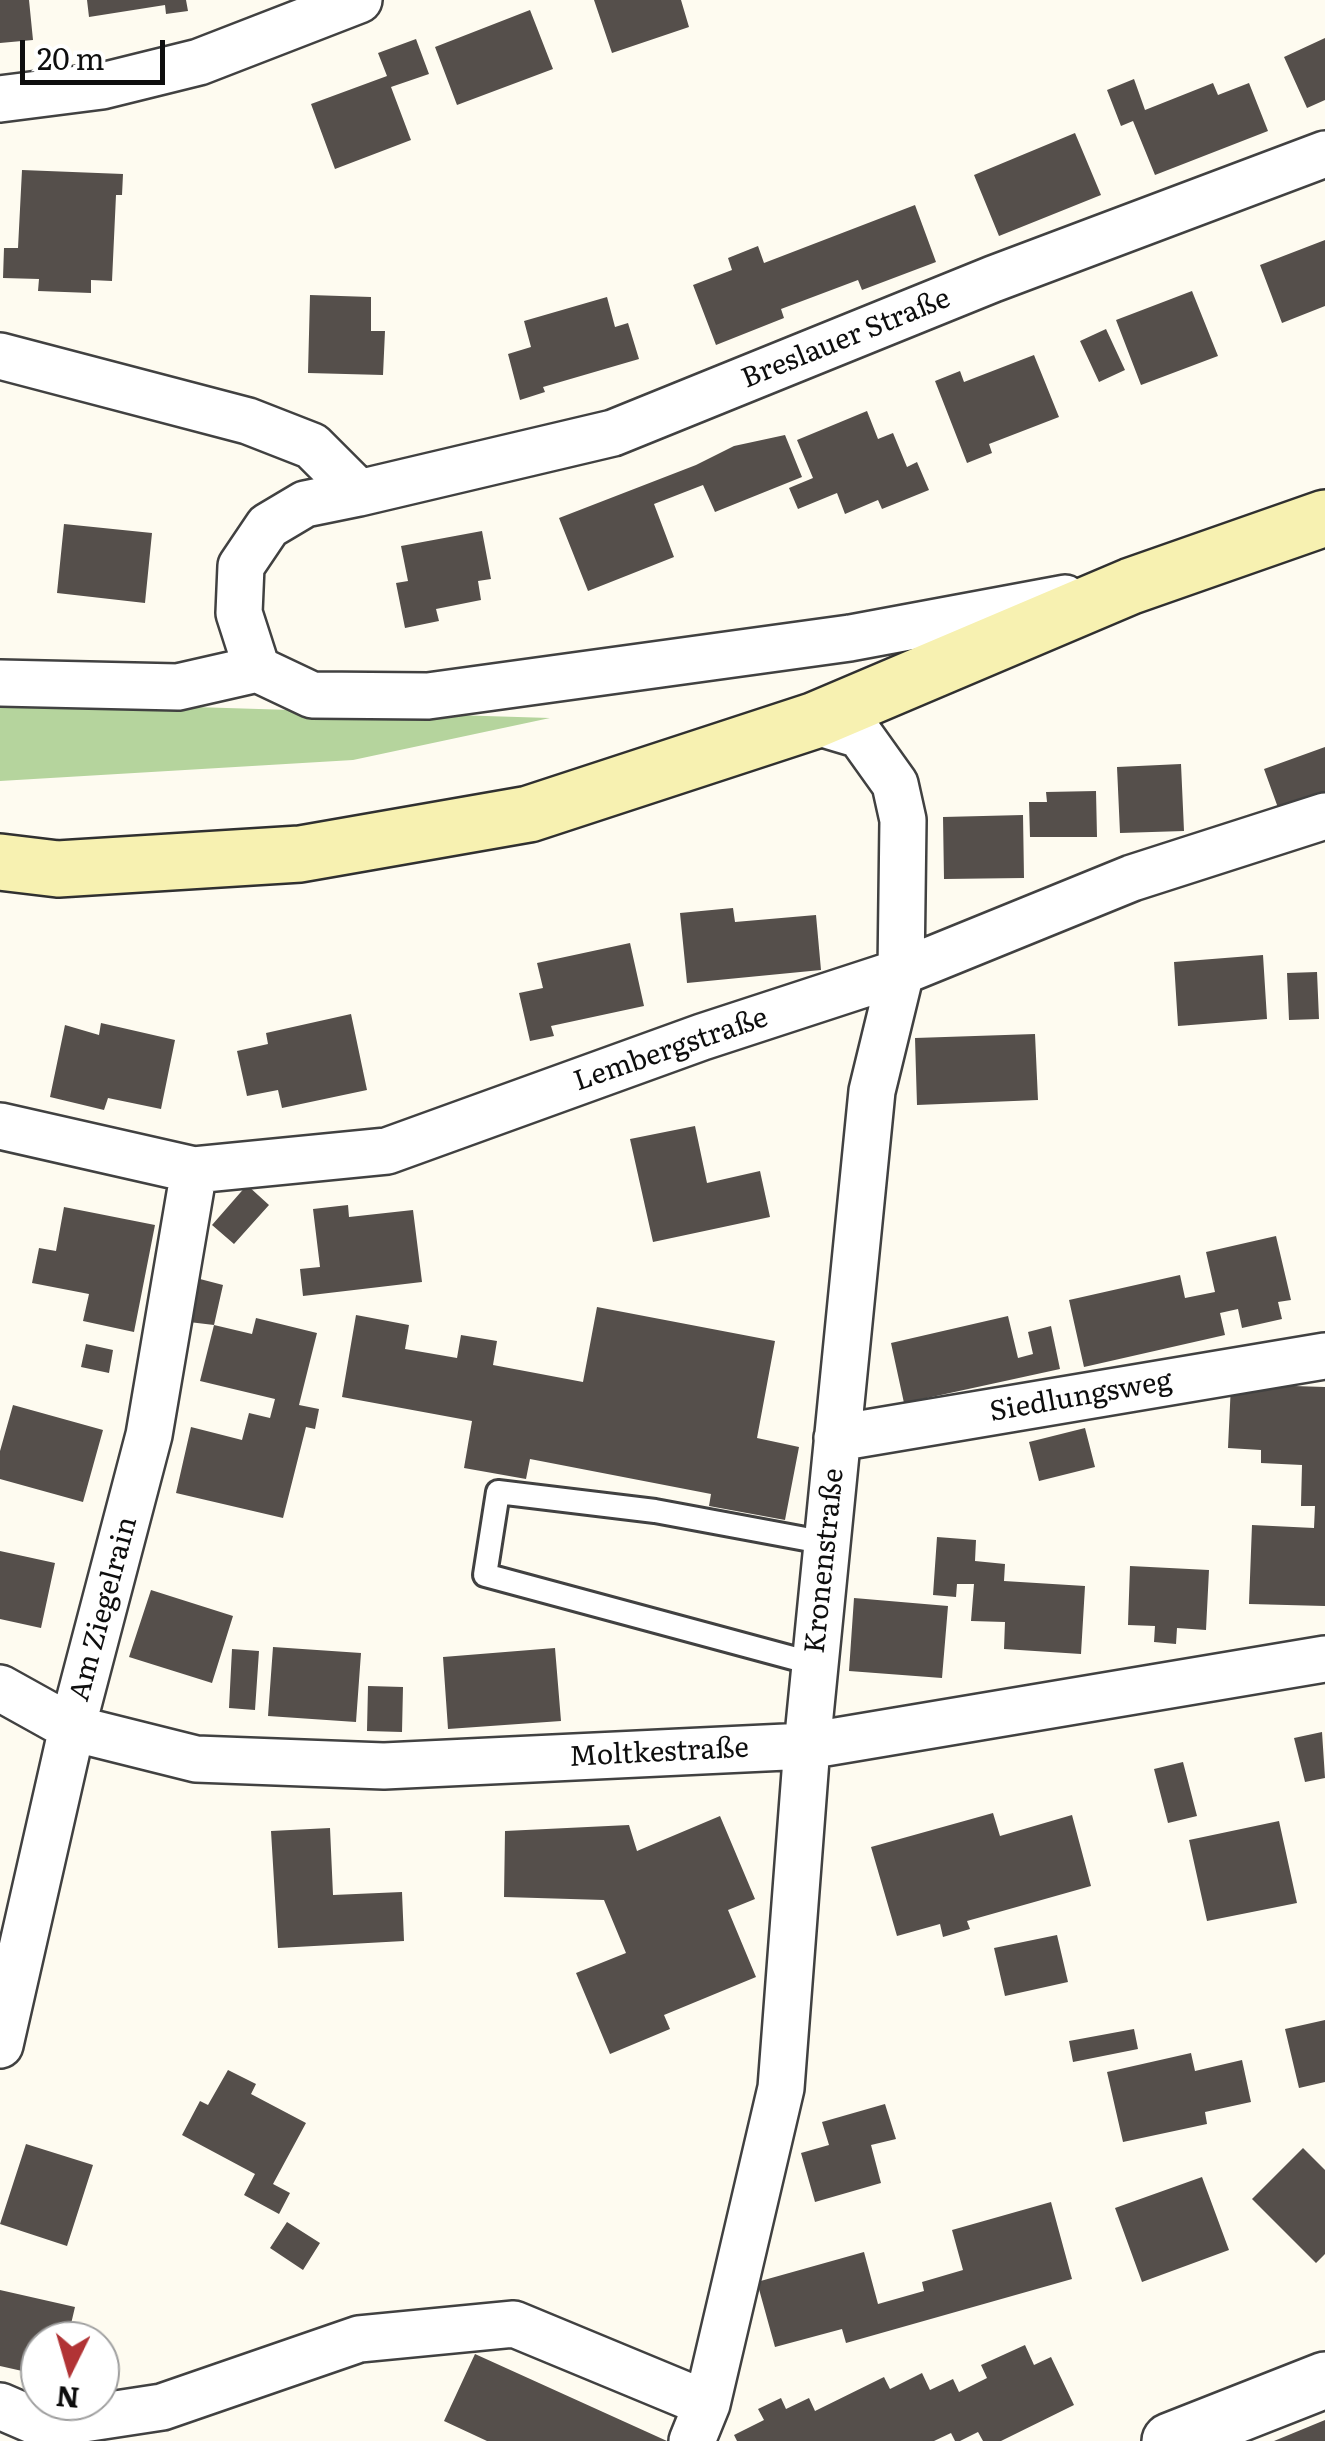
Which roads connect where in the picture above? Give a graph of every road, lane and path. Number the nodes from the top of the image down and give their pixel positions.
1 (359, 0) edge
2 (0, 99) edge
3 (1325, 154) edge
4 (0, 356) edge
5 (358, 493) junction
6 (1325, 518) edge
7 (1130, 586) junction
8 (258, 669) junction
9 (0, 683) edge
10 (813, 721) junction
11 (1325, 816) edge
12 (0, 862) edge
13 (901, 972) junction
14 (0, 1126) edge
15 (194, 1170) junction
16 (1325, 1356) edge
17 (837, 1438) junction
18 (827, 1543) junction
19 (1325, 1659) edge
20 (815, 1664) junction
21 (0, 1688) edge
22 (72, 1728) junction
23 (807, 1746) junction
24 (0, 2045) edge
25 (1325, 2380) edge
26 (0, 2406) edge
27 (700, 2422) edge
28 (54, 2433) edge
29 (1170, 2441) edge

1 - 2 street
3 - 5 street, Breslauer Straße
4 - 5 street
5 - 8 street, Breslauer Straße
6 - 7 main road
7 - 8 street
7 - 10 main road
8 - 9 street
10 - 12 main road
10 - 13 street, Kronenstraße
11 - 13 street, Lembergstraße
13 - 15 street, Lembergstraße
13 - 17 street, Kronenstraße
14 - 15 street, Lembergstraße
15 - 22 street, Am Ziegelrain
16 - 17 street, Siedlungsweg
17 - 18 street, Kronenstraße
18 - 20 street, Kronenstraße
18 - 20 lane
19 - 23 street, Moltkestraße
20 - 23 street, Kronenstraße
21 - 22 street, Moltkestraße
22 - 23 street, Moltkestraße
22 - 24 street, Am Ziegelrain
23 - 27 street, Kronenstraße
25 - 29 street
26 - 28 street
27 - 28 street

